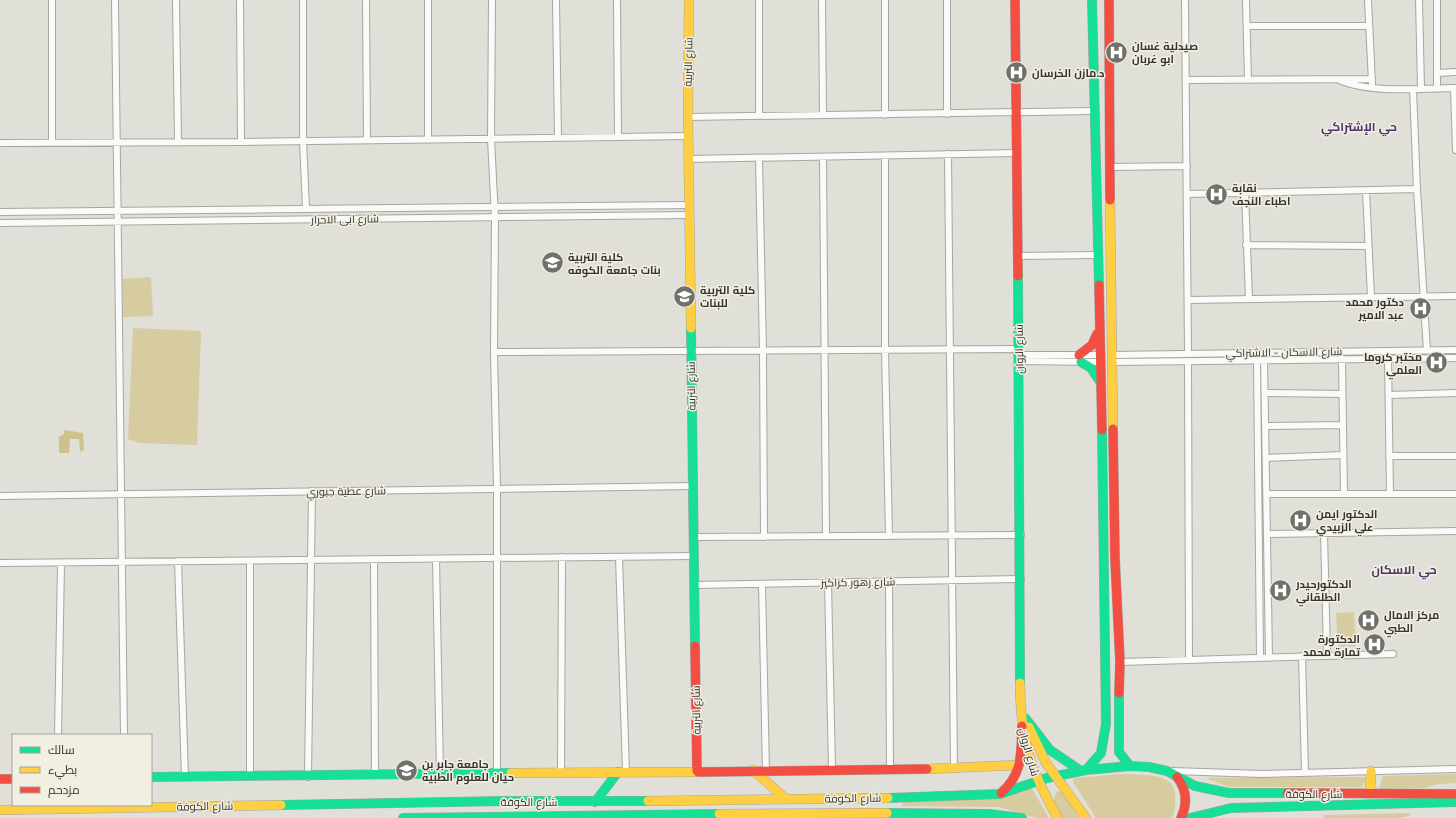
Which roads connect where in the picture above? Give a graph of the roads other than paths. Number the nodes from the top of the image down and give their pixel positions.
1 (52, 0) edge
2 (115, 0) edge
3 (176, 0) edge
4 (240, 0) edge
5 (303, 0) edge
6 (366, 0) edge
7 (428, 0) edge
8 (492, 0) edge
9 (556, 0) edge
10 (617, 0) edge
11 (689, 0) edge
12 (759, 0) edge
13 (822, 0) edge
14 (885, 0) edge
15 (947, 0) edge
16 (1015, 0) edge
17 (1092, 0) edge
18 (1109, 0) edge
19 (1185, 0) edge
20 (1246, 0) edge
21 (1368, 0) edge
22 (1419, 0) edge
23 (1437, 0) edge
24 (1247, 26) junction
25 (1369, 26) junction
26 (1456, 72) edge
27 (1437, 73) junction
28 (1336, 79) junction
29 (1371, 79) junction
30 (1186, 80) junction
31 (1248, 80) junction
32 (1421, 88) junction
33 (1437, 88) junction
34 (1455, 88) edge
35 (1372, 89) junction
36 (1413, 89) junction
37 (1093, 111) junction
38 (1016, 113) junction
39 (947, 114) junction
40 (885, 115) junction
41 (759, 116) junction
42 (823, 116) junction
43 (688, 117) junction
44 (688, 136) junction
45 (618, 137) junction
46 (491, 138) junction
47 (558, 138) junction
48 (428, 139) junction
49 (367, 140) junction
50 (178, 141) junction
51 (303, 141) junction
52 (1456, 141) edge
53 (52, 142) junction
54 (116, 142) junction
55 (241, 142) junction
56 (0, 143) edge
57 (1456, 150) edge
58 (1017, 153) junction
59 (948, 154) junction
60 (885, 156) junction
61 (823, 157) junction
62 (759, 158) junction
63 (688, 159) junction
64 (1187, 166) junction
65 (1108, 167) junction
66 (1417, 189) junction
67 (1366, 191) junction
68 (1187, 194) junction
69 (1244, 194) junction
70 (689, 204) junction
71 (494, 206) junction
72 (306, 208) junction
73 (117, 211) junction
74 (0, 212) edge
75 (690, 215) junction
76 (495, 218) junction
77 (117, 222) junction
78 (0, 223) edge
79 (1246, 245) junction
80 (1368, 246) junction
81 (1097, 255) junction
82 (1018, 256) junction
83 (1456, 296) edge
84 (1371, 297) junction
85 (1097, 298) junction
86 (1110, 298) junction
87 (1424, 298) junction
88 (1249, 299) junction
89 (1188, 300) junction
90 (1098, 331) junction
91 (950, 349) junction
92 (763, 350) junction
93 (823, 350) junction
94 (885, 350) junction
95 (1413, 350) junction
96 (1456, 350) edge
97 (691, 351) junction
98 (1427, 351) junction
99 (494, 352) junction
100 (1188, 353) junction
101 (1227, 353) junction
102 (1019, 355) junction
103 (1080, 358) junction
104 (1099, 358) junction
105 (1112, 358) junction
106 (1388, 358) junction
107 (1414, 358) junction
108 (1456, 358) edge
109 (1342, 359) junction
110 (1257, 360) junction
111 (1264, 360) junction
112 (1188, 361) junction
113 (1227, 361) junction
114 (1100, 382) junction
115 (1265, 393) junction
116 (1456, 393) edge
117 (1342, 394) junction
118 (1389, 395) junction
119 (1343, 425) junction
120 (1265, 426) junction
121 (1343, 455) junction
122 (1389, 456) junction
123 (1456, 456) edge
124 (1266, 458) junction
125 (693, 486) junction
126 (497, 489) junction
127 (312, 491) junction
128 (120, 494) junction
129 (1266, 494) junction
130 (1344, 494) junction
131 (1390, 494) junction
132 (1456, 494) edge
133 (0, 496) edge
134 (1456, 531) edge
135 (1324, 533) junction
136 (1267, 534) junction
137 (952, 535) junction
138 (1021, 535) junction
139 (826, 536) junction
140 (889, 536) junction
141 (694, 537) junction
142 (764, 537) junction
143 (694, 556) junction
144 (562, 557) junction
145 (619, 557) junction
146 (497, 558) junction
147 (374, 559) junction
148 (436, 559) junction
149 (1115, 559) junction
150 (312, 560) junction
151 (1105, 560) junction
152 (178, 561) junction
153 (250, 561) junction
154 (122, 562) junction
155 (0, 563) edge
156 (61, 563) junction
157 (1021, 579) junction
158 (889, 581) junction
159 (952, 581) junction
160 (828, 582) junction
161 (762, 584) junction
162 (694, 585) junction
163 (1393, 654) dead end
164 (1327, 655) junction
165 (1269, 656) junction
166 (1302, 656) junction
167 (1260, 657) junction
168 (1190, 659) junction
169 (1120, 662) junction
170 (1024, 723) junction
171 (58, 734) edge
172 (124, 734) edge
173 (1020, 765) junction
174 (1130, 766) junction
175 (954, 768) junction
176 (890, 769) junction
177 (1456, 769) edge
178 (753, 770) junction
179 (832, 770) junction
180 (1083, 770) junction
181 (1371, 770) junction
182 (697, 771) junction
183 (766, 771) junction
184 (622, 772) junction
185 (1305, 772) junction
186 (561, 773) junction
187 (1171, 773) junction
188 (440, 774) junction
189 (497, 774) junction
190 (375, 775) junction
191 (250, 776) junction
192 (1056, 776) junction
193 (152, 777) edge
194 (184, 777) junction
195 (308, 777) junction
196 (0, 779) edge
197 (12, 779) edge
198 (1038, 781) junction
199 (1456, 788) edge
200 (1000, 794) junction
201 (1370, 794) junction
202 (1456, 794) edge
203 (1421, 798) junction
204 (786, 799) junction
205 (482, 802) junction
206 (595, 802) junction
207 (1456, 802) edge
208 (152, 805) edge
209 (92, 806) edge
210 (1456, 808) edge
211 (0, 810) edge
212 (488, 817) edge
213 (519, 817) edge
214 (403, 818) edge
215 (1022, 818) edge
216 (1058, 818) edge
217 (1086, 818) edge
218 (1181, 818) edge
219 (1190, 818) edge

1 - 53 street
2 - 54 street
3 - 50 street
4 - 55 street
5 - 51 street
6 - 49 street
7 - 48 street
8 - 46 street
9 - 47 street
10 - 45 street
11 - 43 main road, شارع التربية
12 - 41 street
13 - 42 street
14 - 40 street
15 - 39 street
16 - 38 main road, شارع الروان
17 - 37 main road
18 - 65 main road
19 - 30 street
20 - 24 street
21 - 25 street
22 - 32 street
23 - 27 street
24 - 25 street
24 - 31 street
25 - 29 street
26 - 27 street
27 - 33 street
28 - 29 street
28 - 31 street
28 - 35 street
29 - 35 street
30 - 31 street
30 - 64 street
32 - 33 street
32 - 36 street
33 - 34 street
34 - 52 street
35 - 36 street
36 - 66 street
37 - 38 street
37 - 81 main road
38 - 39 street
38 - 58 main road, شارع الروان
39 - 40 street
40 - 42 street
41 - 42 street
41 - 43 street
43 - 44 main road, شارع التربية
44 - 45 street
44 - 63 main road, شارع التربية
45 - 47 street
46 - 47 street
46 - 48 street
46 - 71 street
48 - 49 street
49 - 51 street
50 - 54 street
50 - 55 street
51 - 55 street
51 - 72 street
52 - 57 street
53 - 54 street
53 - 56 street
54 - 73 street
58 - 59 street
58 - 82 main road, شارع الروان
59 - 60 street
59 - 91 street
60 - 61 street
60 - 94 street
61 - 62 street
61 - 93 street
62 - 63 street
62 - 92 street
63 - 70 main road, شارع التربية
64 - 65 street
64 - 68 street
65 - 86 main road
66 - 67 street
66 - 87 street
67 - 69 street
67 - 80 street
68 - 69 street
68 - 89 street
69 - 79 street
70 - 71 street, شارع ابی الاحرار
70 - 75 main road, شارع التربية
71 - 72 street, شارع ابی الاحرار
71 - 76 street
72 - 73 street, شارع ابی الاحرار
73 - 74 street, شارع ابی الاحرار
73 - 77 street
75 - 76 street, شارع ابی الاحرار
75 - 97 main road, شارع التربية
76 - 77 street, شارع ابی الاحرار
76 - 99 street
77 - 78 street, شارع ابی الاحرار
77 - 128 street
79 - 80 street
79 - 88 street
80 - 84 street
81 - 82 street
81 - 85 main road
82 - 102 main road, شارع الروان
83 - 87 street
84 - 87 street
84 - 88 street
85 - 86 main road
85 - 90 main road
86 - 105 main road
87 - 98 street
88 - 89 street
89 - 100 street
90 - 103 main road
90 - 104 main road
91 - 94 street
91 - 102 street
91 - 137 street
92 - 93 street
92 - 97 street
92 - 142 street
93 - 94 street
93 - 139 street
94 - 140 street
95 - 98 street, شارع الاسكان - الاشتراكي
95 - 101 street, شارع الاسكان - الاشتراكي
95 - 107 street
96 - 98 street, شارع الاسكان - الاشتراكي
97 - 99 street
97 - 125 main road, شارع التربية
99 - 126 street
100 - 101 street, شارع الاسكان - الاشتراكي
100 - 105 street, شارع الاسكان - الاشتراكي
101 - 113 street
102 - 103 street
102 - 138 main road, شارع الروان
103 - 104 street
103 - 114 main road
104 - 114 main road
105 - 112 street, شارع الاسكان - الاشتراكي
105 - 149 main road
106 - 107 street, شارع الاسكان - الاشتراكي
106 - 109 street, شارع الاسكان - الاشتراكي
106 - 118 street
107 - 108 street, شارع الاسكان - الاشتراكي
109 - 111 street, شارع الاسكان - الاشتراكي
109 - 117 street
110 - 111 street, شارع الاسكان - الاشتراكي
110 - 113 street, شارع الاسكان - الاشتراكي
110 - 167 street
111 - 115 street
112 - 113 street, شارع الاسكان - الاشتراكي
112 - 168 street
114 - 151 main road
115 - 117 street
115 - 120 street
116 - 118 street
117 - 119 street
118 - 122 street
119 - 120 street
119 - 121 street
120 - 124 street
121 - 124 street
121 - 130 street
122 - 123 street
122 - 131 street
124 - 129 street
125 - 126 street, شارع عطية جبوري
125 - 141 main road, شارع التربية
126 - 127 street, شارع عطية جبوري
126 - 146 street
127 - 128 street, شارع عطية جبوري
127 - 150 street
128 - 133 street, شارع عطية جبوري
128 - 154 street
129 - 130 street
129 - 136 street
130 - 131 street
131 - 132 street
134 - 135 street
135 - 136 street
135 - 164 street
136 - 165 street
137 - 138 street
137 - 140 street
137 - 159 street
138 - 157 main road, شارع الروان
139 - 140 street
139 - 142 street
141 - 142 street
141 - 143 main road, شارع التربية
143 - 145 street
143 - 162 main road, شارع التربية
144 - 145 street
144 - 146 street
144 - 186 street
145 - 184 street
146 - 148 street
146 - 189 street
147 - 148 street
147 - 150 street
147 - 190 street
148 - 188 street
149 - 151 main road
149 - 169 main road
150 - 153 street
150 - 195 street
151 - 180 main road
152 - 153 street
152 - 154 street
152 - 194 street
153 - 191 street
154 - 156 street
154 - 172 street
155 - 156 street
156 - 171 street
157 - 159 street, شارع زهور كزاكيز
157 - 170 main road, شارع الروان
158 - 159 street, شارع زهور كزاكيز
158 - 160 street, شارع زهور كزاكيز
158 - 176 street
159 - 175 street
160 - 161 street, شارع زهور كزاكيز
160 - 179 street
161 - 162 street, شارع زهور كزاكيز
161 - 183 street
162 - 182 main road, شارع التربية
163 - 164 street
164 - 166 street
165 - 166 street
165 - 167 street
166 - 185 street
167 - 168 street
168 - 169 street
169 - 174 main road
170 - 173 main road
170 - 180 main road
170 - 192 main road, شارع الروان
170 - 198 main road, شارع الروان
173 - 175 main road
173 - 200 main road
174 - 180 main road, شارع الكوفة
174 - 187 main road, شارع الكوفة
175 - 176 main road
176 - 179 main road
177 - 181 street
178 - 182 main road
178 - 183 main road
178 - 204 main road
179 - 183 main road
180 - 192 main road, شارع الكوفة
181 - 185 street
181 - 201 main road
182 - 184 main road
184 - 186 main road
184 - 206 main road
185 - 187 street
186 - 189 main road
187 - 201 main road, شارع الكوفة
187 - 218 main road
188 - 189 main road
188 - 190 main road
190 - 195 main road
191 - 194 main road
191 - 195 main road
192 - 198 main road, شارع الكوفة
192 - 217 main road, شارع الروان
193 - 194 main road
196 - 197 main road
198 - 200 main road, شارع الكوفة
198 - 216 main road, شارع الروان
199 - 203 main road
200 - 204 main road, شارع الكوفة
201 - 203 main road, شارع الكوفة
202 - 203 main road, شارع الكوفة
203 - 207 main road, شارع الكوفة
203 - 210 main road
203 - 219 main road, شارع الكوفة
204 - 206 main road, شارع الكوفة
205 - 206 main road, شارع الكوفة
205 - 208 main road, شارع الكوفة
205 - 212 main road
209 - 211 main road, شارع الكوفة
212 - 213 main road, شارع الكوفة
212 - 214 main road, شارع الكوفة
213 - 215 main road, شارع الكوفة

